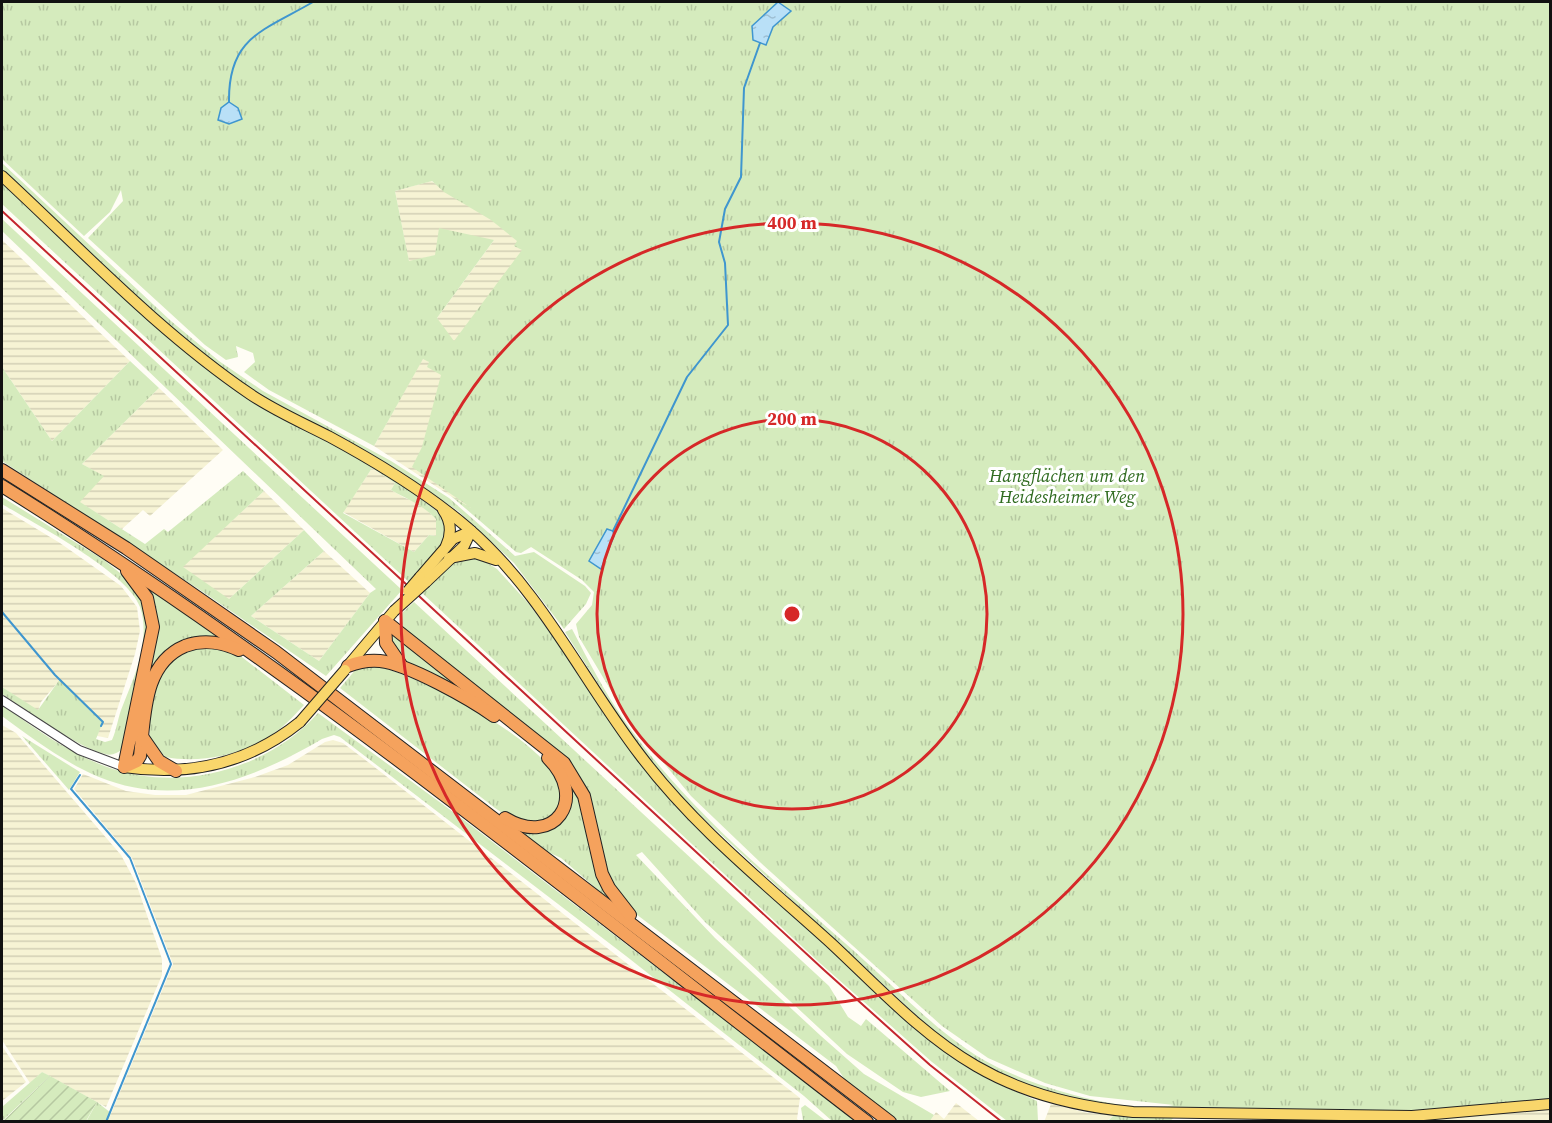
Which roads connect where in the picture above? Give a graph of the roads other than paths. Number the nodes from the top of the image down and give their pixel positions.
1 (2, 176) edge
2 (2, 470) edge
3 (2, 486) edge
4 (439, 505) junction
5 (471, 531) junction
6 (446, 554) junction
7 (114, 556) junction
8 (513, 574) junction
9 (385, 621) junction
10 (264, 661) junction
11 (346, 668) junction
12 (406, 669) junction
13 (2, 700) edge
14 (142, 737) junction
15 (124, 767) junction
16 (176, 771) junction
17 (453, 786) junction
18 (653, 941) junction
19 (1551, 1104) edge
20 (867, 1122) edge
21 (890, 1122) edge

1 - 4 main road
2 - 17 highway
3 - 7 highway
4 - 5 main road
4 - 6 main road
5 - 6 main road
5 - 8 main road
6 - 8 main road
6 - 9 main road, bridge
7 - 10 highway
7 - 15 highway
8 - 19 main road
9 - 11 main road
9 - 12 highway
9 - 18 highway
10 - 14 highway
10 - 20 highway
11 - 12 highway
11 - 16 main road, bridge
12 - 17 highway
13 - 15 street
14 - 15 highway
14 - 16 highway
15 - 16 main road
17 - 18 highway
18 - 21 highway

